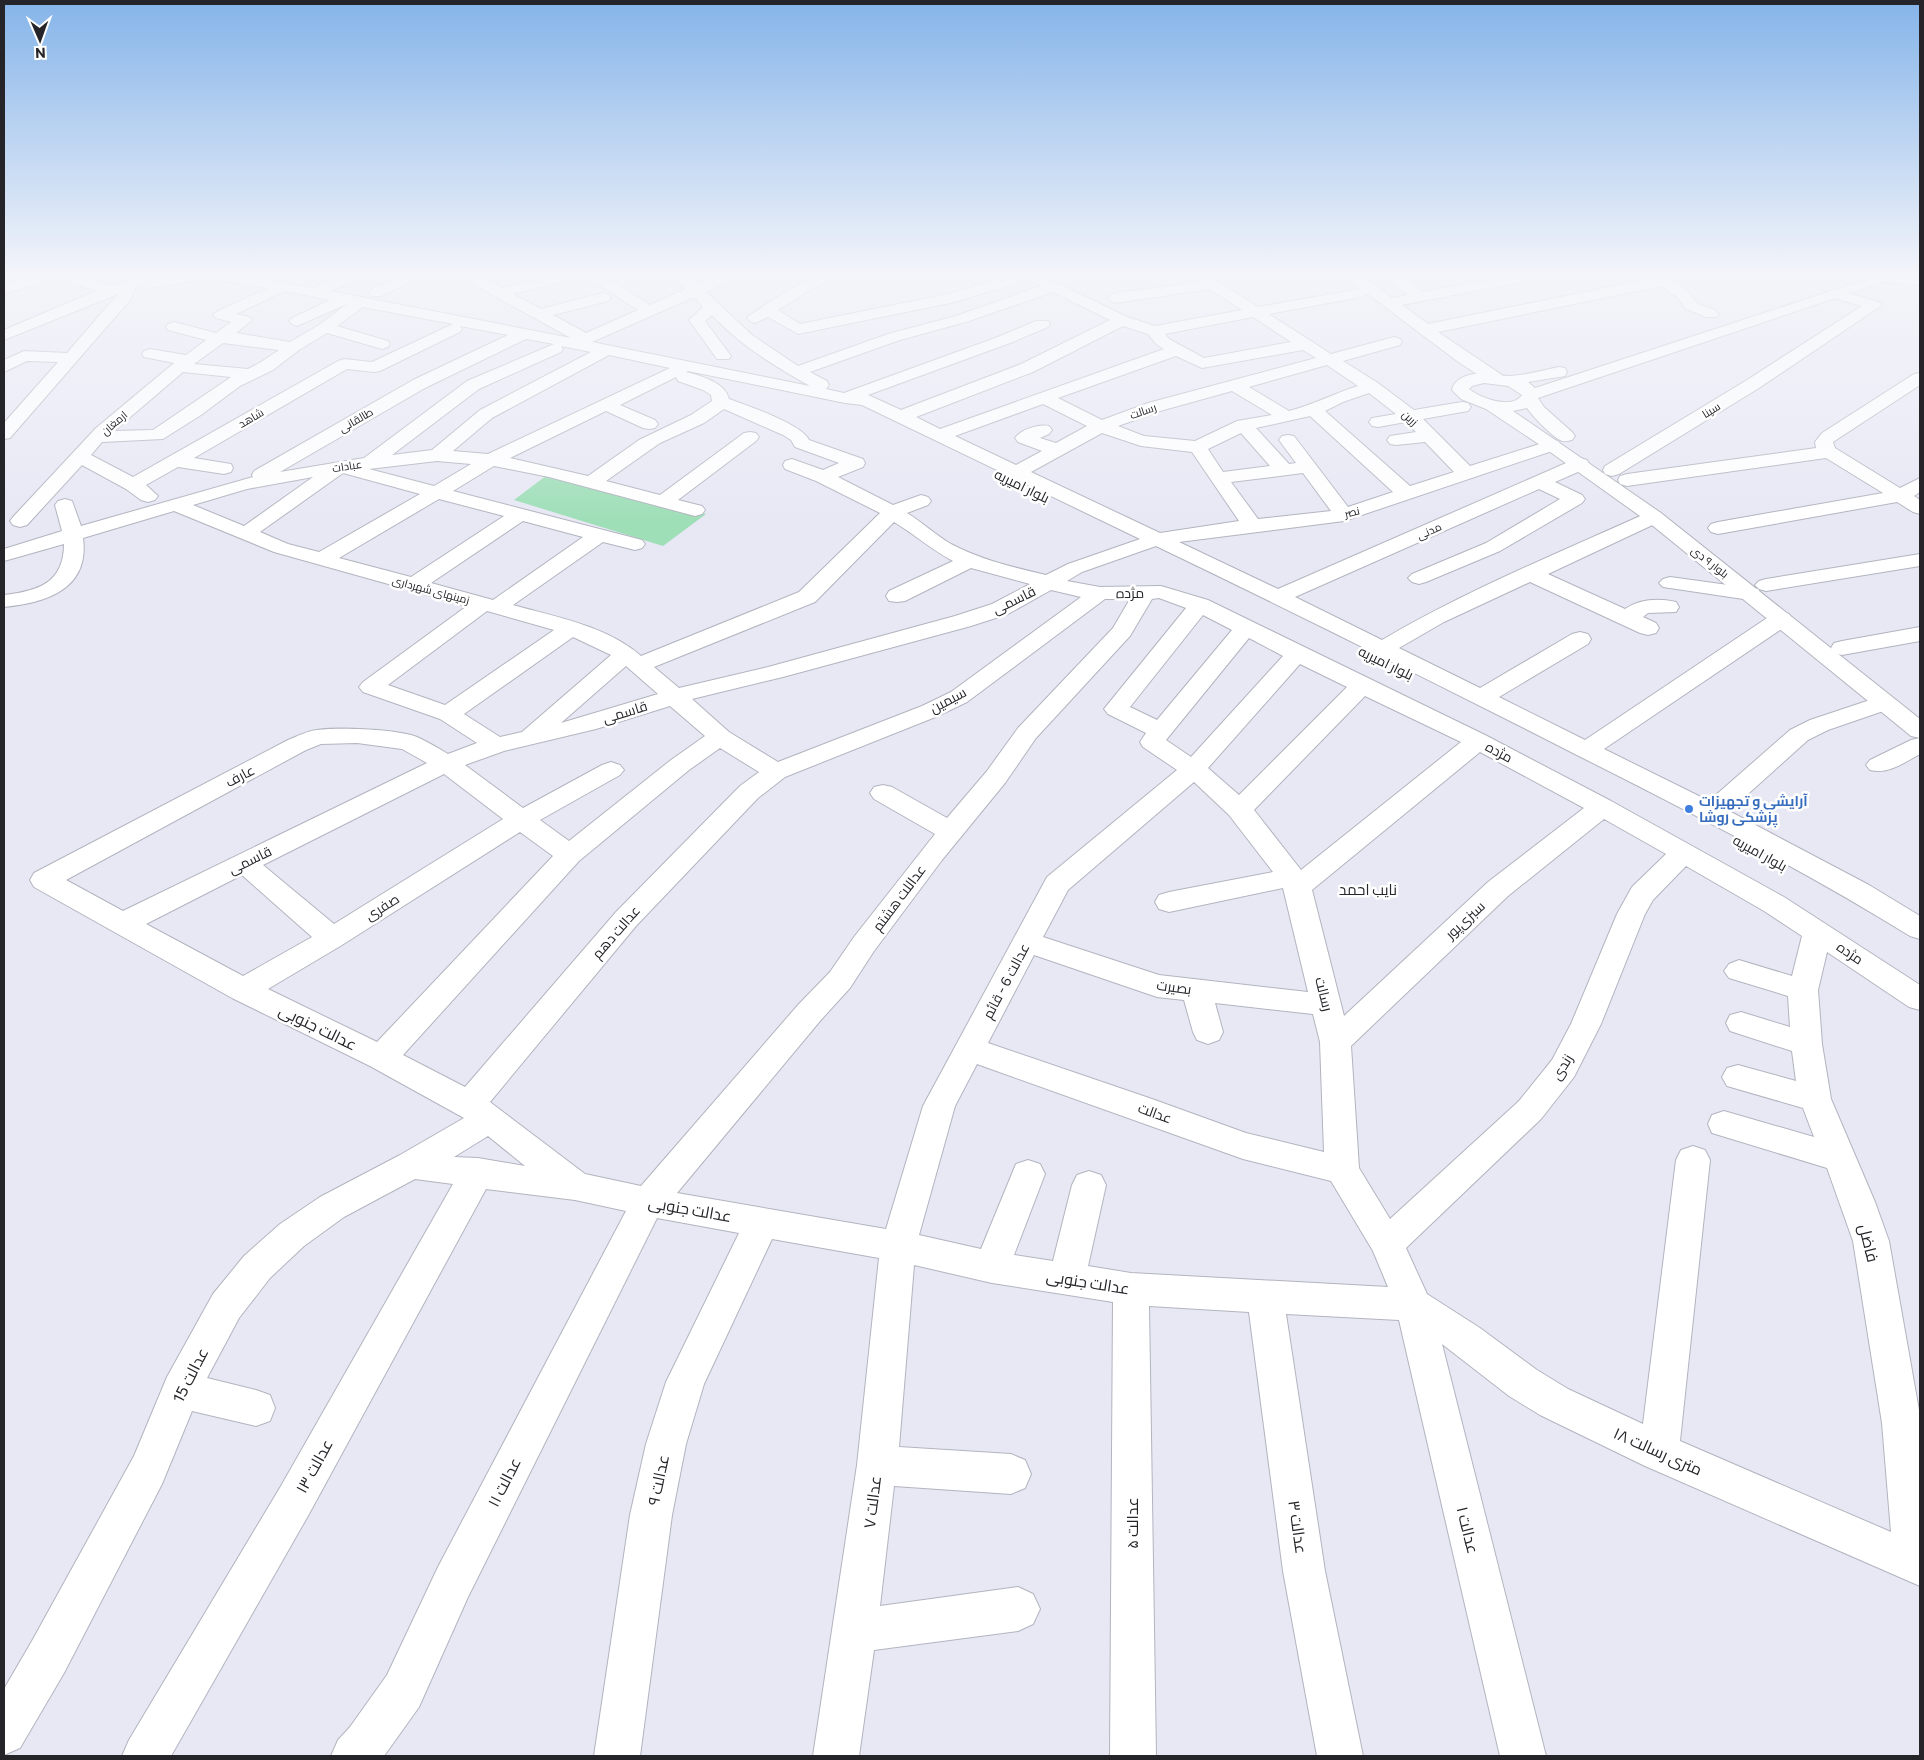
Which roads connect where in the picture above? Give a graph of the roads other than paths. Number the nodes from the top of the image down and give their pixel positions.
1 (73, 355) edge
2 (154, 355) edge
3 (196, 355) edge
4 (282, 355) edge
5 (399, 355) edge
6 (480, 355) edge
7 (541, 355) edge
8 (597, 355) edge
9 (626, 355) edge
10 (772, 355) edge
11 (843, 355) edge
12 (960, 355) edge
13 (1052, 355) edge
14 (1162, 355) edge
15 (1186, 355) edge
16 (1233, 355) edge
17 (1325, 355) edge
18 (1344, 355) edge
19 (1436, 355) edge
20 (1459, 355) edge
21 (1615, 355) edge
22 (1655, 355) edge
23 (1797, 355) edge
24 (71, 358) junction
25 (326, 359) dead end
26 (1329, 359) junction
27 (1444, 362) dead end
28 (184, 364) junction
29 (344, 364) junction
30 (4, 367) edge
31 (680, 370) junction
32 (796, 372) junction
33 (250, 374) junction
34 (1920, 378) edge
35 (1502, 380) junction
36 (1234, 385) junction
37 (1372, 387) junction
38 (535, 388) junction
39 (247, 393) dead end
40 (563, 394) dead end
41 (368, 396) dead end
42 (1531, 397) junction
43 (845, 398) junction
44 (1044, 398) junction
45 (284, 399) junction
46 (392, 400) junction
47 (721, 402) junction
48 (606, 405) junction
49 (1462, 406) dead end
50 (1492, 406) junction
51 (1313, 410) junction
52 (902, 416) junction
53 (1410, 416) junction
54 (1287, 417) junction
55 (1378, 422) dead end
56 (650, 424) dead end
57 (1243, 425) junction
58 (1101, 426) junction
59 (1043, 430) dead end
60 (4, 434) edge
61 (940, 435) junction
62 (1428, 436) junction
63 (98, 437) junction
64 (750, 437) dead end
65 (176, 438) dead end
66 (1288, 440) dead end
67 (1396, 440) dead end
68 (206, 443) junction
69 (1552, 444) junction
70 (1198, 446) junction
71 (1057, 450) junction
72 (1829, 452) junction
73 (437, 455) junction
74 (80, 456) junction
75 (177, 460) junction
76 (490, 460) junction
77 (370, 463) junction
78 (1580, 464) junction
79 (792, 465) dead end
80 (340, 467) junction
81 (1307, 467) junction
82 (224, 468) dead end
83 (1285, 471) junction
84 (1017, 472) junction
85 (1467, 474) junction
86 (1620, 475) junction
87 (823, 477) junction
88 (1218, 478) junction
89 (1539, 482) junction
90 (591, 483) junction
91 (244, 484) junction
92 (1920, 484) edge
93 (133, 485) junction
94 (434, 492) junction
95 (1406, 494) junction
96 (1900, 496) junction
97 (921, 501) dead end
98 (663, 502) junction
99 (65, 505) dead end
100 (170, 507) junction
101 (1920, 508) edge
102 (695, 510) dead end
103 (892, 512) junction
104 (520, 514) junction
105 (1344, 515) junction
106 (1654, 517) junction
107 (20, 521) dead end
108 (1252, 525) junction
109 (1718, 528) dead end
110 (246, 534) junction
111 (73, 535) junction
112 (599, 535) junction
113 (1150, 542) junction
114 (635, 544) dead end
115 (4, 555) edge
116 (320, 560) junction
117 (1920, 560) edge
118 (969, 561) junction
119 (1335, 571) junction
120 (1529, 574) junction
121 (1419, 578) dead end
122 (1048, 582) junction
123 (1670, 583) dead end
124 (1357, 584) dead end
125 (413, 585) junction
126 (1758, 590) junction
127 (1145, 592) junction
128 (1100, 594) junction
129 (897, 596) dead end
130 (1278, 597) junction
131 (4, 602) edge
132 (1200, 604) junction
133 (490, 606) junction
134 (1668, 607) dead end
135 (1627, 618) junction
136 (1781, 619) junction
137 (1246, 627) junction
138 (571, 628) junction
139 (1648, 628) dead end
140 (1920, 634) edge
141 (1580, 639) dead end
142 (1842, 648) junction
143 (1382, 649) junction
144 (1297, 654) junction
145 (632, 659) junction
146 (1361, 686) junction
147 (673, 697) junction
148 (1481, 697) junction
149 (1884, 702) junction
150 (1920, 712) edge
151 (448, 714) junction
152 (1160, 731) junction
153 (1920, 731) edge
154 (531, 736) junction
155 (720, 737) junction
156 (1478, 741) junction
157 (496, 745) junction
158 (1920, 745) edge
159 (1586, 750) junction
160 (446, 763) junction
161 (1879, 765) dead end
162 (611, 770) dead end
163 (1193, 770) junction
164 (776, 772) junction
165 (883, 793) dead end
166 (1602, 807) junction
167 (1239, 810) junction
168 (1712, 813) junction
169 (520, 820) junction
170 (950, 831) junction
171 (1684, 852) junction
172 (570, 855) junction
173 (244, 863) junction
174 (44, 880) joint
175 (1295, 882) junction
176 (1169, 902) dead end
177 (123, 923) junction
178 (1920, 929) edge
179 (1818, 931) junction
180 (332, 938) junction
181 (1920, 941) edge
182 (1027, 942) junction
183 (1739, 971) dead end
184 (242, 990) junction
185 (1803, 990) junction
186 (1196, 991) junction
187 (1920, 999) edge
188 (1327, 1005) junction
189 (1741, 1022) dead end
190 (1208, 1032) dead end
191 (1335, 1042) junction
192 (1806, 1044) junction
193 (970, 1049) junction
194 (381, 1058) junction
195 (1738, 1077) dead end
196 (1815, 1099) junction
197 (478, 1112) junction
198 (1724, 1124) dead end
199 (1839, 1158) junction
200 (1693, 1160) dead end
201 (412, 1165) junction
202 (1342, 1170) junction
203 (478, 1172) junction
204 (1028, 1174) dead end
205 (576, 1186) junction
206 (1089, 1186) dead end
207 (648, 1202) junction
208 (762, 1222) junction
209 (1386, 1244) junction
210 (898, 1246) junction
211 (992, 1267) junction
212 (1067, 1279) junction
213 (1131, 1289) junction
214 (1265, 1296) junction
215 (1414, 1304) junction
216 (181, 1390) junction
217 (256, 1408) dead end
218 (1911, 1426) edge
219 (1659, 1452) junction
220 (877, 1465) junction
221 (1011, 1474) dead end
222 (1918, 1564) edge
223 (1018, 1609) dead end
224 (855, 1631) junction
225 (4, 1732) edge
226 (145, 1756) edge
227 (354, 1756) edge
228 (617, 1756) edge
229 (836, 1756) edge
230 (1134, 1756) edge
231 (1340, 1756) edge
232 (1523, 1756) edge

1 - 24 street
2 - 28 street
3 - 28 street, ارمغان
4 - 33 street
5 - 29 street
6 - 46 street, طالقانی
7 - 77 street
8 - 38 street
9 - 31 street, بلوار امیریه
10 - 32 street
11 - 32 street
12 - 43 street
13 - 52 street
14 - 44 street
15 - 16 street
17 - 26 street, زرین
18 - 26 street, رسالت
19 - 27 street
20 - 35 street, بلوار ۹ دی
21 - 35 street
22 - 42 street
23 - 86 street, سینا
24 - 30 street
24 - 60 street
25 - 29 street
26 - 36 street, رسالت
26 - 37 street, زرین
28 - 33 street
28 - 63 street, ارمغان
29 - 45 street, شاهد
31 - 43 street, بلوار امیریه
31 - 47 street
31 - 48 street
32 - 43 street
33 - 63 street
34 - 72 street
35 - 42 street, بلوار ۹ دی
35 - 50 street
36 - 54 street
36 - 58 street, رسالت
37 - 51 street
37 - 53 street, زرین
38 - 40 street
38 - 73 street
39 - 45 street
41 - 46 street
42 - 50 street
42 - 86 street, بلوار ۹ دی
43 - 52 street, بلوار امیریه
43 - 113 street, بلوار امیریه
44 - 58 street
44 - 61 street
45 - 68 street, شاهد
46 - 91 street, طالقانی
47 - 87 street
47 - 90 street
48 - 56 street
48 - 76 street
49 - 53 street
50 - 69 street, بلوار ۹ دی
51 - 54 street
51 - 95 street
52 - 61 street, بلوار امیریه
53 - 55 street
53 - 62 street, زرین
54 - 57 street
57 - 70 street
57 - 83 street
58 - 70 street
58 - 71 street, رسالت
59 - 71 street
61 - 84 street, بلوار امیریه
62 - 67 street
62 - 85 street, زرین
63 - 74 street, ارمغان
64 - 98 street
65 - 68 street
66 - 81 street
68 - 75 street, شاهد
69 - 78 street, بلوار ۹ دی
69 - 85 street, نصر
70 - 88 street
71 - 84 street, رسالت
72 - 86 street
72 - 96 street
73 - 76 street, عبادات
73 - 77 street, عبادات
74 - 93 street
74 - 107 street, ارمغان
75 - 82 street
75 - 93 street, شاهد
76 - 90 street, عبادات
76 - 94 street
77 - 80 street, عبادات
78 - 89 street, مدنی
78 - 106 street, بلوار ۹ دی
79 - 87 street, مژده
80 - 91 street, عبادات
80 - 94 street
80 - 110 street
81 - 83 street
81 - 105 street
83 - 88 street
84 - 113 street, بلوار امیریه
85 - 95 street, نصر
86 - 126 street, بلوار ۹ دی
87 - 103 street, مژده
88 - 108 street
89 - 119 street, مدنی
89 - 121 street
90 - 98 street, عبادات
91 - 100 street, عبادات
92 - 96 street
93 - 100 street
94 - 104 street
94 - 116 street
95 - 105 street, نصر
96 - 101 street
96 - 109 street
97 - 103 street
98 - 102 street, عبادات
99 - 111 street
100 - 110 street, زمینهای شهرداری
100 - 111 street, عبادات
103 - 118 street, مژده
103 - 145 street
104 - 112 street
104 - 125 street
105 - 108 street, نصر
106 - 120 street
106 - 126 street, بلوار ۹ دی
108 - 113 street, نصر
110 - 116 street, زمینهای شهرداری
111 - 115 street, عبادات
111 - 131 street
112 - 114 street
112 - 133 street
113 - 122 street, قاسمی
113 - 130 street, بلوار امیریه
113 - 181 street, بلوار امیریه
116 - 125 street, زمینهای شهرداری
117 - 126 street
118 - 122 street, مژده
118 - 129 street
119 - 124 street
119 - 130 street, مدنی
120 - 135 street
120 - 143 street
122 - 128 street, مژده
122 - 147 street, قاسمی
123 - 126 street
125 - 133 street, زمینهای شهرداری
126 - 136 street, بلوار ۹ دی
126 - 142 street, بلوار ۹ دی
127 - 128 street, مژده
127 - 132 street, مژده
127 - 170 street, عداللت هشتم
128 - 164 street, سیمین
130 - 143 street, بلوار امیریه
132 - 137 street, مژده
132 - 152 street
133 - 138 street, زمینهای شهرداری
133 - 151 street
134 - 135 street
135 - 139 street
136 - 149 street, بلوار ۹ دی
136 - 159 street
137 - 144 street, مژده
137 - 152 street
138 - 145 street, زمینهای شهرداری
138 - 151 street
140 - 142 street
141 - 148 street
142 - 150 street, بلوار ۹ دی
143 - 148 street, بلوار امیریه
144 - 146 street, مژده
144 - 163 street, عدالت 6 - قائم
145 - 147 street, زمینهای شهرداری
145 - 154 street
146 - 156 street, مژده
146 - 167 street
147 - 154 street, قاسمی
147 - 155 street, زمینهای شهرداری
148 - 159 street, بلوار امیریه
149 - 153 street, بلوار ۹ دی
149 - 168 street
151 - 157 street
152 - 163 street, رسالت
154 - 157 street, قاسمی
155 - 164 street, زمینهای شهرداری
155 - 172 street
156 - 166 street, مژده
156 - 175 street
157 - 160 street, قاسمی
158 - 161 street
159 - 168 street, بلوار امیریه
160 - 169 street, عارف
160 - 173 street, قاسمی
160 - 174 street, عارف
162 - 169 street, صفری
163 - 167 street, رسالت
163 - 182 street, عدالت 6 - قائم
164 - 197 street, عدالت دهم
165 - 170 street
166 - 171 street, مژده
166 - 191 street, سبزی‌پور
167 - 175 street, رسالت
168 - 178 street, بلوار امیریه
169 - 172 street, عارف
169 - 180 street, صفری
170 - 207 street, عداللت هشتم
171 - 179 street, مژده
171 - 209 street, زندی
172 - 194 street
173 - 177 street, قاسمی
173 - 180 street
174 - 177 street, عدالت جنوبی
175 - 176 street
175 - 188 street, رسالت
177 - 184 street, عدالت جنوبی
179 - 185 street, فاضل
179 - 187 street, مژده
180 - 184 street, صفری
182 - 186 street, بصیرت
182 - 193 street, عدالت 6 - قائم
183 - 185 street
184 - 194 street, عدالت جنوبی
185 - 192 street, فاضل
186 - 188 street, بصیرت
186 - 190 street
188 - 191 street, رسالت
189 - 192 street
191 - 202 street, رسالت
192 - 196 street, فاضل
193 - 202 street, عدالت
193 - 210 street, عدالت 6 - قائم
194 - 197 street, عدالت جنوبی
195 - 196 street
196 - 199 street, فاضل
197 - 201 street, عدالت 15
197 - 205 street, عدالت جنوبی
198 - 199 street
199 - 218 street, فاضل
200 - 219 street
201 - 203 street
201 - 216 street, عدالت 15
202 - 209 street, رسالت
203 - 205 street
203 - 226 street, عدالت ۱۳
204 - 211 street
205 - 207 street, عدالت جنوبی
206 - 212 street
207 - 208 street, عدالت جنوبی
207 - 227 street, عدالت ۱۱
208 - 210 street, عدالت جنوبی
208 - 228 street, عدالت ۹
209 - 215 street, رسالت
210 - 211 street, عدالت جنوبی
210 - 220 street, عدالت ۷
211 - 212 street, عدالت جنوبی
212 - 213 street, عدالت جنوبی
213 - 214 street, عدالت جنوبی
213 - 230 street, عدالت ۵
214 - 215 street, عدالت جنوبی
214 - 231 street, عدالت ۳
215 - 219 street, ۱۸ متری رسالت
215 - 232 street, عدالت ۱
216 - 217 street
216 - 225 street, عدالت 15
218 - 222 street, فاضل
219 - 222 street, ۱۸ متری رسالت
220 - 221 street
220 - 224 street, عدالت ۷
223 - 224 street
224 - 229 street, عدالت ۷

